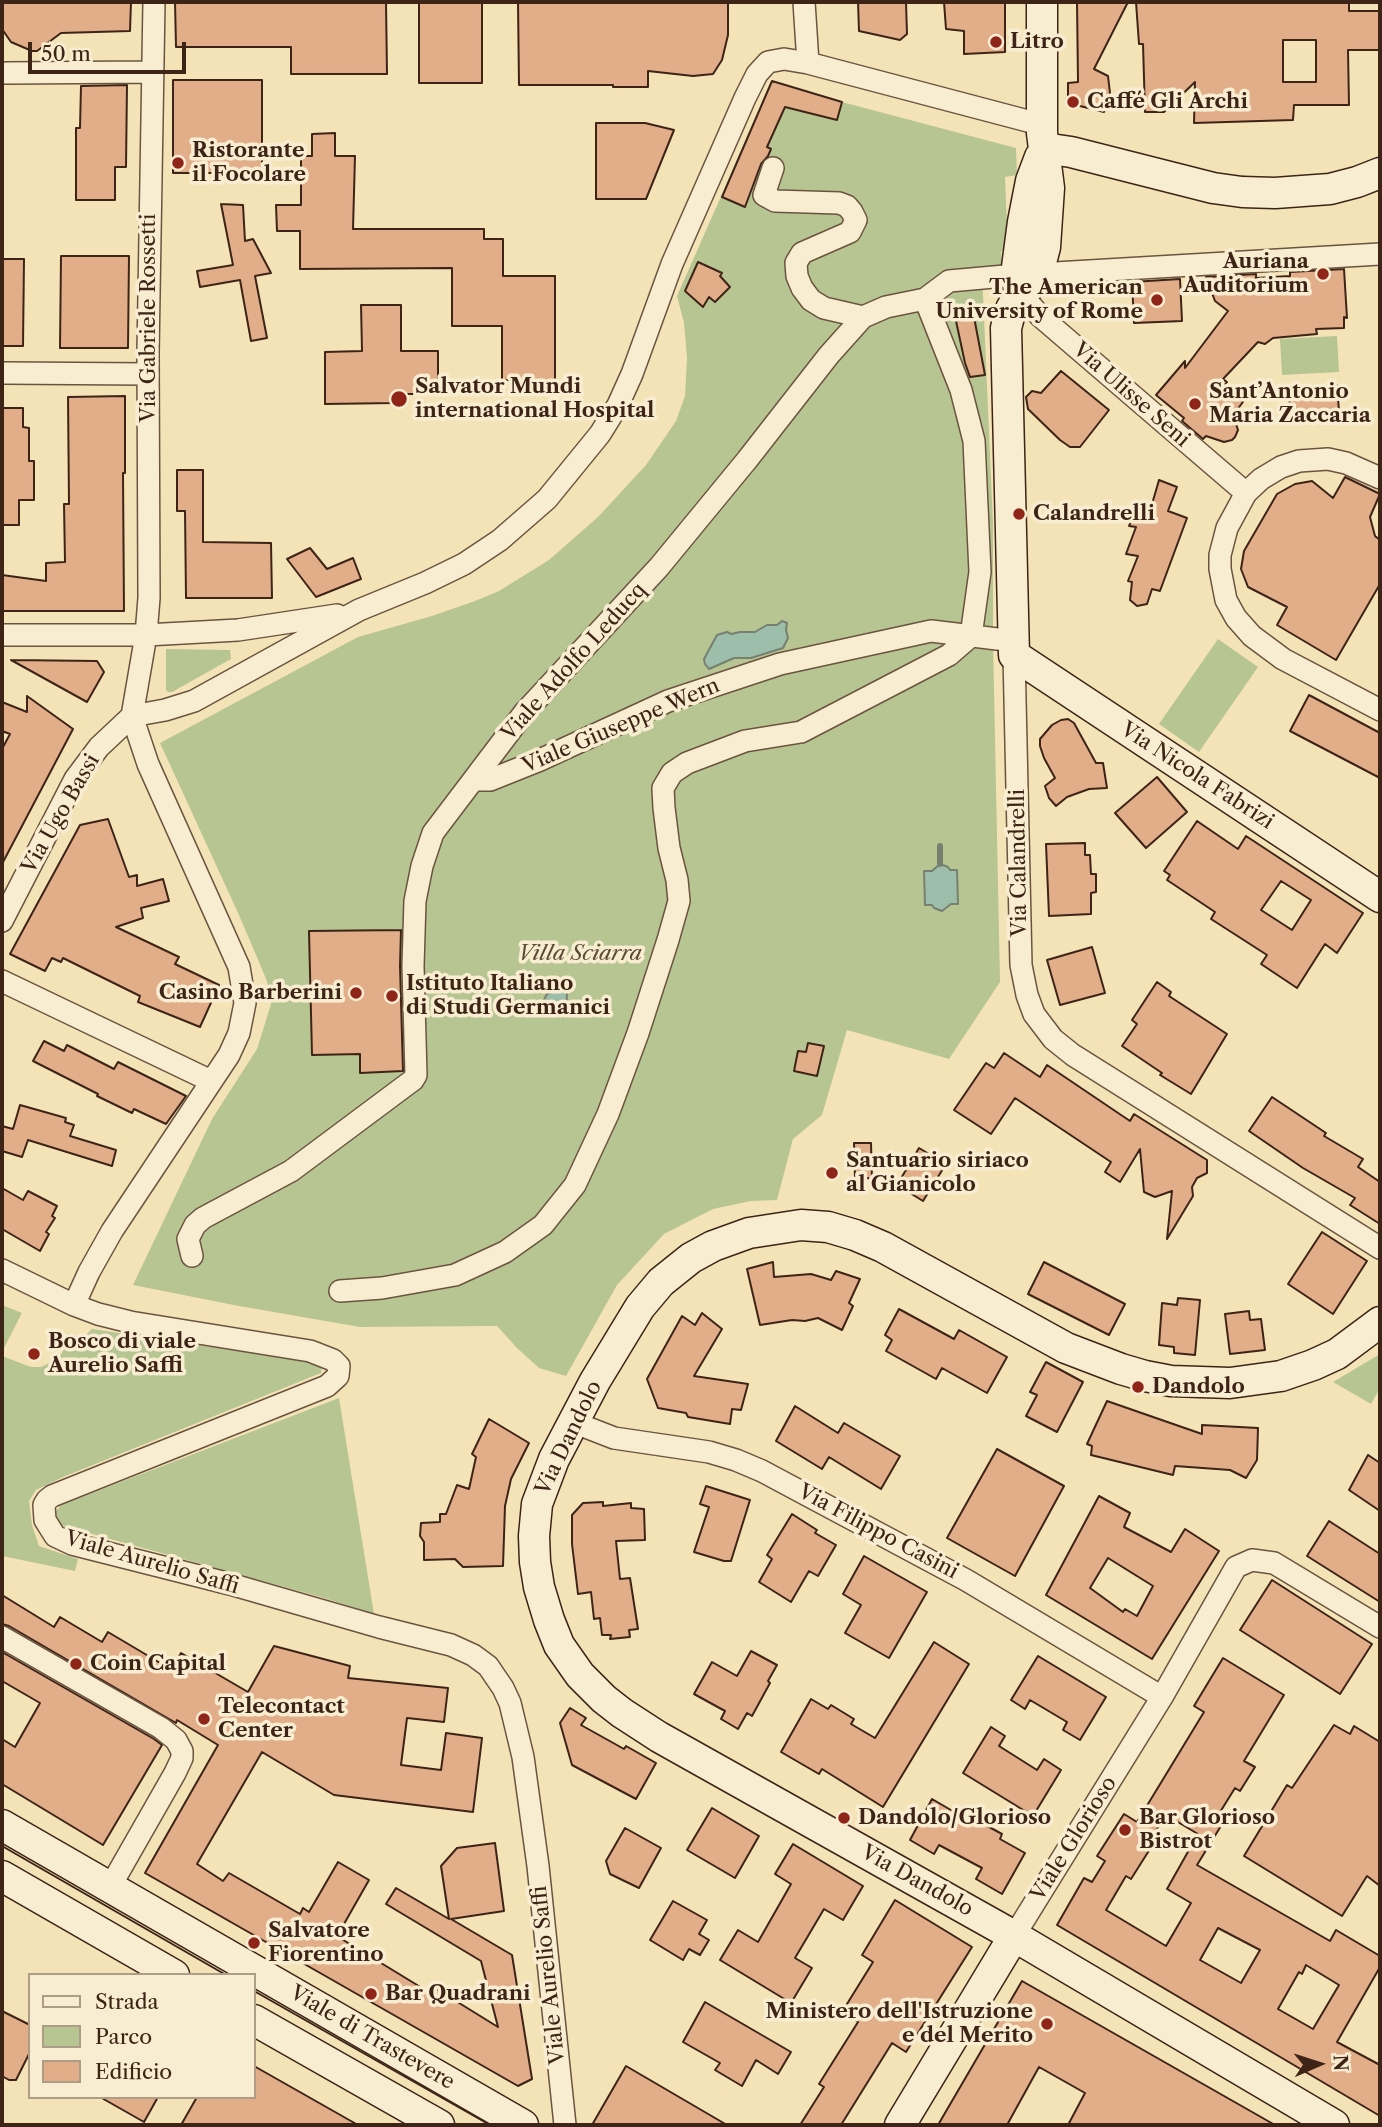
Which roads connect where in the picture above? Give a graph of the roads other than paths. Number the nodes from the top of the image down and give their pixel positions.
1 (154, 2) edge
2 (804, 2) edge
3 (1042, 2) edge
4 (808, 63) junction
5 (151, 72) junction
6 (6, 73) dead end
7 (1043, 136) junction
8 (774, 168) dead end
9 (1380, 173) edge
10 (1380, 254) edge
11 (1025, 281) junction
12 (925, 299) junction
13 (863, 317) junction
14 (2, 373) edge
15 (148, 374) junction
16 (1380, 478) edge
17 (1246, 493) junction
18 (359, 610) junction
19 (2, 635) edge
20 (146, 635) junction
21 (971, 636) junction
22 (1014, 648) junction
23 (1380, 710) edge
24 (132, 716) junction
25 (474, 780) junction
26 (1380, 897) edge
27 (2, 920) edge
28 (2, 981) edge
29 (211, 1081) junction
30 (1380, 1248) edge
31 (192, 1255) dead end
32 (2, 1270) edge
33 (341, 1291) dead end
34 (74, 1305) junction
35 (1380, 1322) edge
36 (572, 1422) junction
37 (1380, 1627) edge
38 (2, 1637) edge
39 (1162, 1697) junction
40 (2, 1825) edge
41 (2, 1876) edge
42 (110, 1887) junction
43 (1014, 1936) junction
44 (171, 1973) edge
45 (256, 2021) edge
46 (439, 2125) edge
47 (523, 2125) edge
48 (565, 2125) edge
49 (900, 2125) edge
50 (1334, 2125) edge

1 - 5 street, Via Gabriele Rossetti
2 - 4 street
3 - 7 street, Via Calandrelli
4 - 7 street
4 - 18 street
5 - 6 street
5 - 15 street, Via Gabriele Rossetti
7 - 9 street
7 - 11 street, Via Calandrelli
8 - 13 street
10 - 11 street, Viale Adolfo Leducq
11 - 12 street, Viale Adolfo Leducq
11 - 17 street, Via Ulisse Seni
11 - 22 street, Via Calandrelli
12 - 13 street, Viale Adolfo Leducq
12 - 21 street
13 - 25 street, Viale Adolfo Leducq
14 - 15 street
15 - 20 street, Via Gabriele Rossetti
16 - 17 street
17 - 23 street
18 - 20 street
18 - 24 street
19 - 20 street
20 - 24 street, Via Gabriele Rossetti
21 - 22 street, Viale Giuseppe Wern
21 - 25 street, Viale Giuseppe Wern
21 - 33 street
22 - 26 street, Via Nicola Fabrizi
22 - 30 street, Via Calandrelli
24 - 27 street, Via Ugo Bassi
24 - 29 street
25 - 31 street, Viale Adolfo Leducq
28 - 29 street
29 - 34 street
32 - 34 street, Viale Aurelio Saffi
34 - 48 street, Viale Aurelio Saffi
35 - 36 street, Via Dandolo
36 - 39 street, Via Filippo Casini
36 - 43 street, Via Dandolo
37 - 39 street, Viale Glorioso
38 - 42 street
39 - 43 street, Viale Glorioso
40 - 42 street, Viale di Trastevere
41 - 44 street
42 - 47 street, Viale di Trastevere
43 - 49 street, Viale Glorioso
43 - 50 street, Via Dandolo
45 - 46 street, Viale di Trastevere

